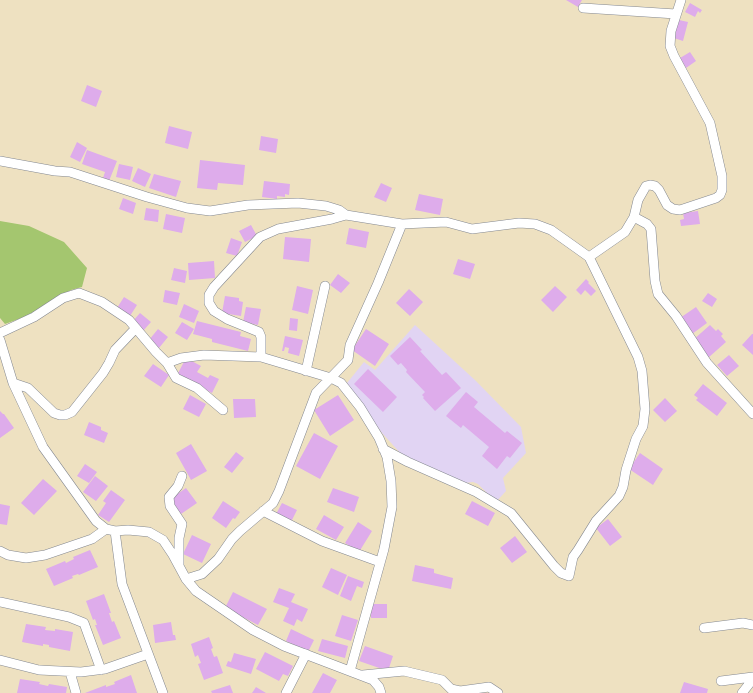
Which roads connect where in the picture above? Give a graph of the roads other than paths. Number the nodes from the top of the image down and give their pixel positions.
1 (681, 0) edge
2 (583, 8) dead end
3 (676, 14) junction
4 (0, 161) edge
5 (346, 215) junction
6 (634, 217) junction
7 (402, 224) junction
8 (589, 257) junction
9 (326, 286) dead end
10 (136, 328) junction
11 (0, 333) edge
12 (0, 340) edge
13 (262, 357) junction
14 (167, 363) junction
15 (306, 371) junction
16 (331, 378) junction
17 (13, 382) junction
18 (223, 410) dead end
19 (753, 414) edge
20 (383, 449) junction
21 (182, 476) dead end
22 (264, 511) junction
23 (110, 530) junction
24 (2, 554) edge
25 (380, 562) junction
26 (179, 566) junction
27 (186, 579) junction
28 (0, 602) edge
29 (753, 625) edge
30 (704, 628) dead end
31 (148, 654) junction
32 (306, 654) junction
33 (0, 660) edge
34 (101, 670) junction
35 (350, 671) junction
36 (70, 672) junction
37 (360, 675) junction
38 (753, 678) edge
39 (721, 681) dead end
40 (76, 693) edge
41 (162, 693) edge
42 (286, 693) edge
43 (381, 693) edge
44 (498, 693) edge
45 (742, 693) edge

1 - 3 street
2 - 3 street
3 - 6 street
4 - 5 street
5 - 7 street
5 - 13 street
6 - 8 street
6 - 19 street
7 - 8 street
7 - 16 street
8 - 20 street
9 - 15 street
10 - 11 street
10 - 14 street
10 - 17 street
12 - 17 street
13 - 14 street
13 - 15 street
14 - 18 street
15 - 16 street
16 - 20 street
16 - 22 street
17 - 23 street
20 - 25 street
21 - 26 street
22 - 25 street
22 - 27 street
23 - 24 street
23 - 26 street
23 - 31 street
25 - 35 street
26 - 27 street
27 - 32 street
28 - 34 street
29 - 30 street
31 - 34 street
31 - 41 street
32 - 35 street
32 - 42 street
33 - 36 street
34 - 36 street
35 - 37 street
36 - 40 street
37 - 43 street
37 - 44 street
38 - 39 street
38 - 45 street

